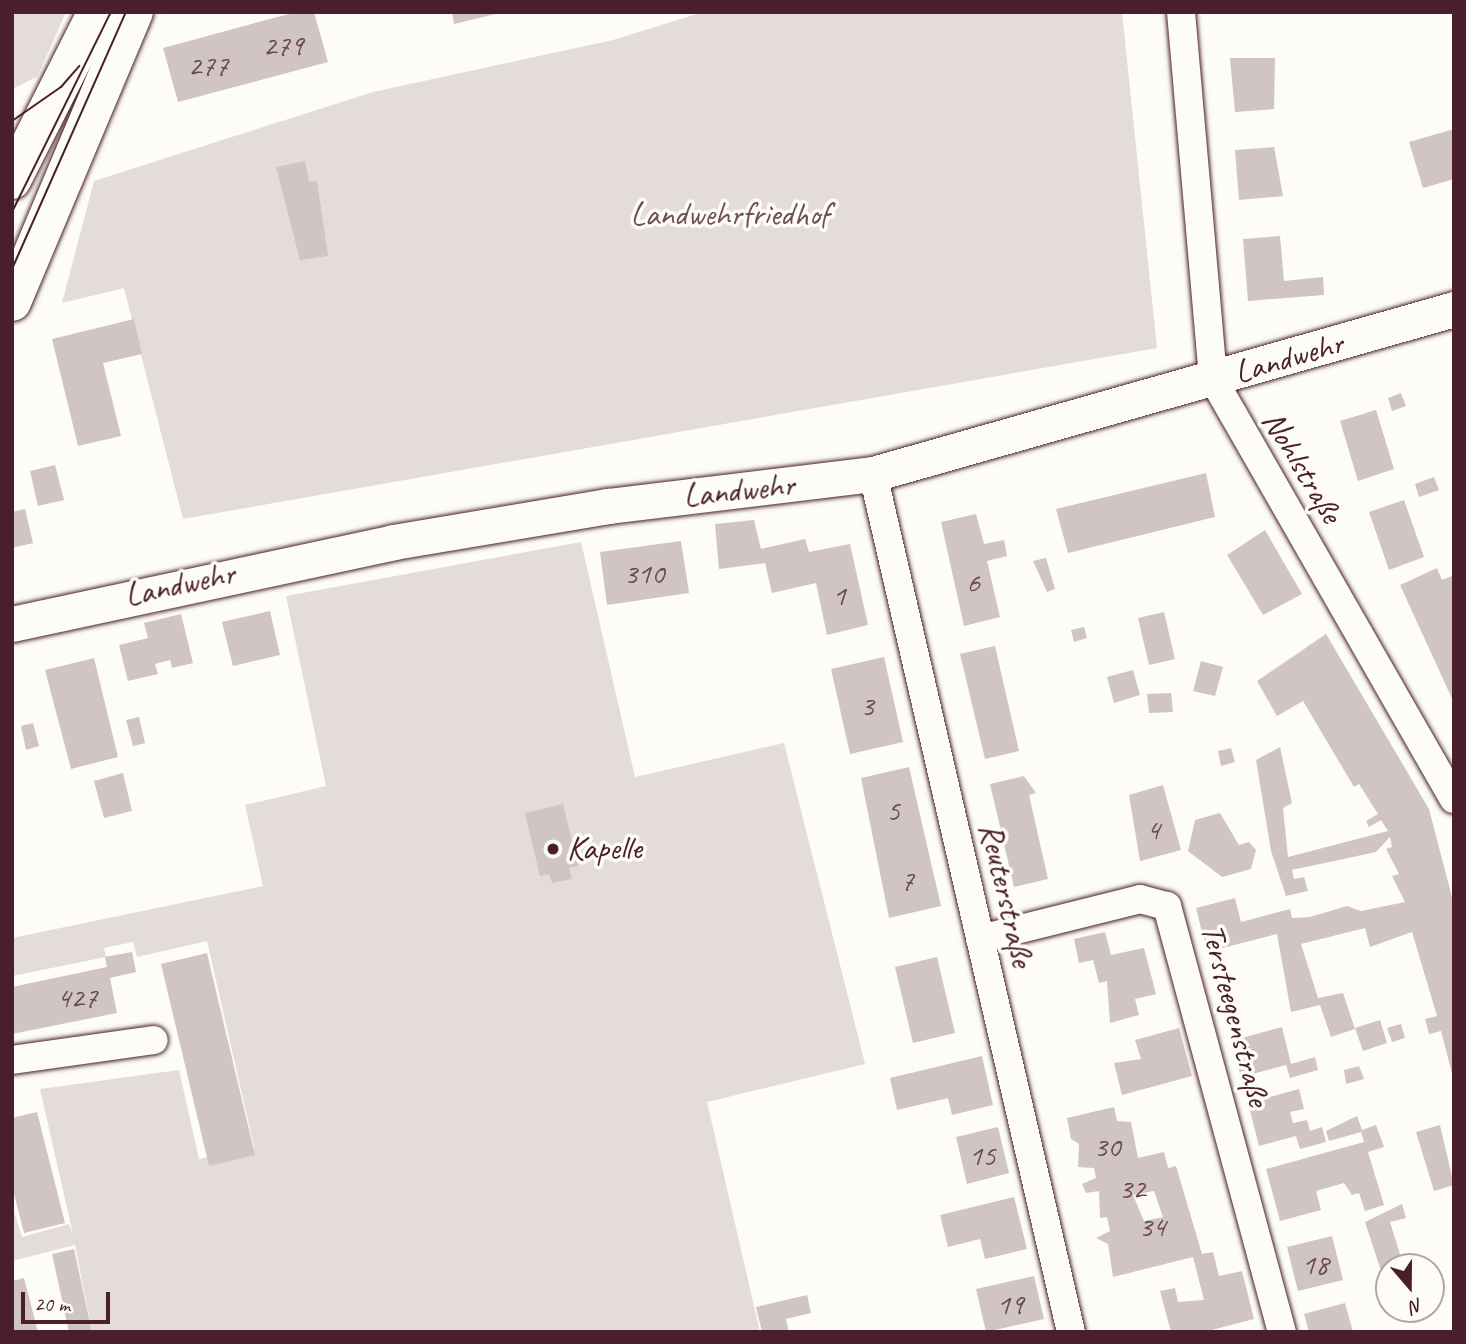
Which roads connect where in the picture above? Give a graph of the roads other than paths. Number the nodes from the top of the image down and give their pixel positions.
1 (97, 12) edge
2 (134, 12) edge
3 (1181, 12) edge
4 (12, 180) edge
5 (12, 302) edge
6 (1454, 309) edge
7 (1213, 379) junction
8 (873, 474) junction
9 (12, 624) edge
10 (1454, 799) edge
11 (980, 939) junction
12 (154, 1040) dead end
13 (12, 1060) edge
14 (1071, 1332) edge
15 (1282, 1332) edge

1 - 4 main road
2 - 5 main road
3 - 7 street, Nohlstraße
6 - 7 street, Landwehr
7 - 8 street, Landwehr
7 - 10 street, Nohlstraße
8 - 9 street, Landwehr
8 - 11 street, Reuterstraße
11 - 14 street, Reuterstraße
11 - 15 street, Tersteegenstraße
12 - 13 street

